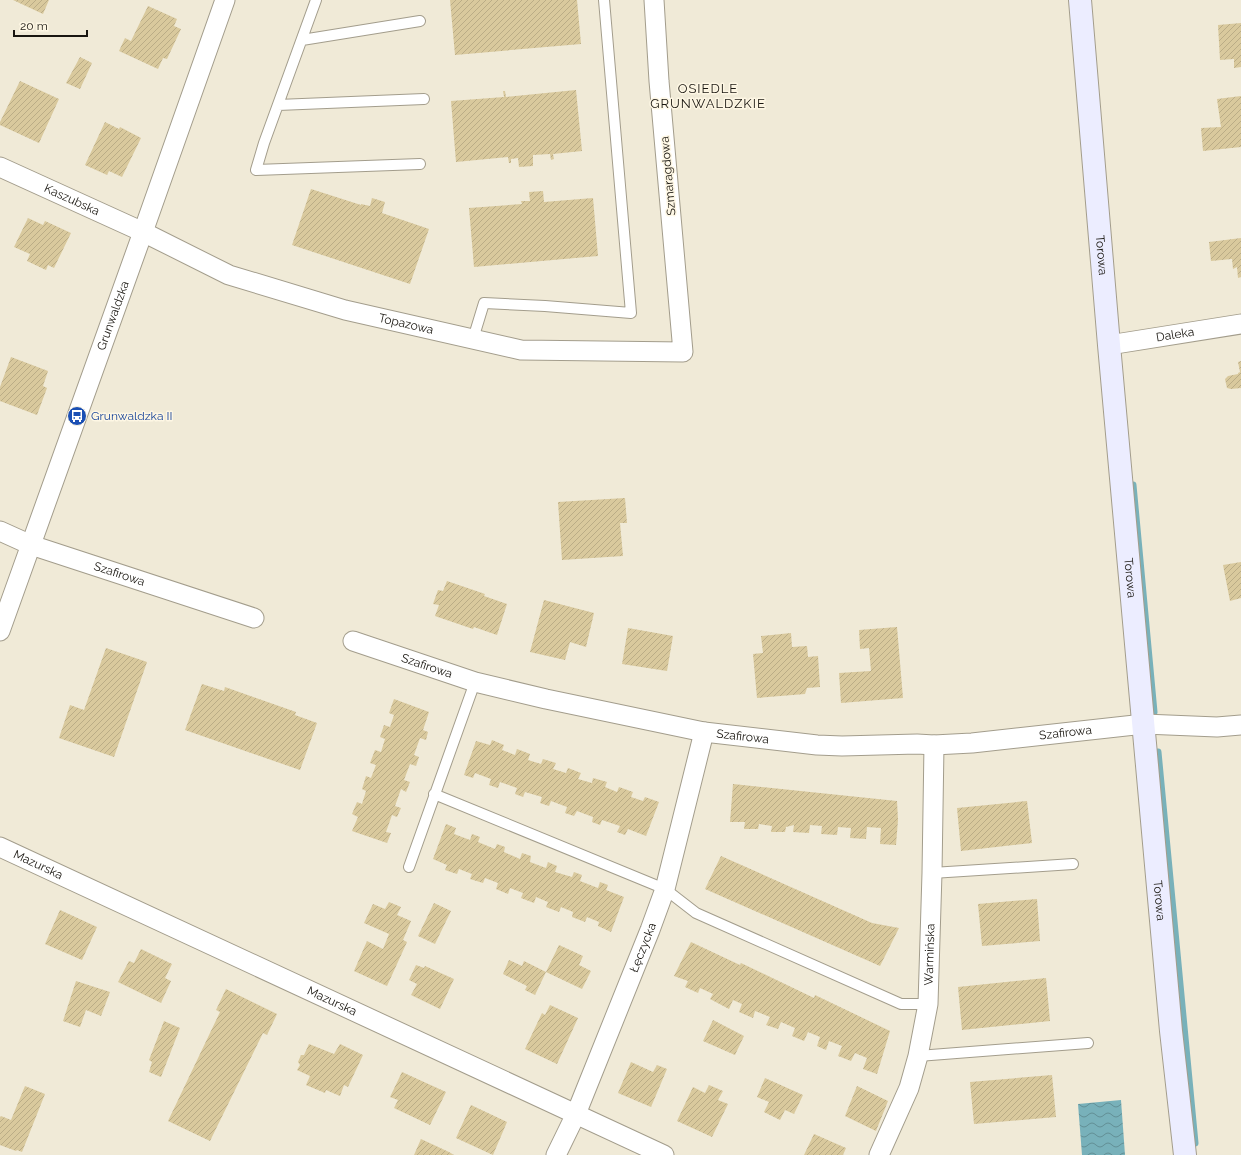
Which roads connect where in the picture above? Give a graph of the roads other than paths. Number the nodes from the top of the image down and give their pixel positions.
1 (225, 0) edge
2 (316, 0) edge
3 (604, 0) edge
4 (654, 0) edge
5 (1080, 0) edge
6 (420, 21) dead end
7 (302, 40) junction
8 (424, 99) dead end
9 (278, 106) junction
10 (420, 164) dead end
11 (0, 167) edge
12 (143, 232) junction
13 (1241, 324) edge
14 (473, 339) junction
15 (1109, 345) junction
16 (683, 352) joint
17 (0, 531) edge
18 (31, 545) junction
19 (254, 618) dead end
20 (0, 631) edge
21 (353, 641) dead end
22 (475, 682) junction
23 (1144, 724) junction
24 (1241, 726) edge
25 (704, 732) junction
26 (934, 745) junction
27 (434, 794) junction
28 (0, 847) edge
29 (1073, 864) dead end
30 (409, 867) dead end
31 (932, 873) junction
32 (665, 889) junction
33 (928, 1004) junction
34 (1088, 1043) dead end
35 (918, 1056) junction
36 (576, 1114) junction
37 (556, 1155) edge
38 (664, 1155) edge
39 (879, 1155) edge
40 (1185, 1155) edge

1 - 12 street, Grunwaldzka
2 - 7 lane
3 - 14 lane
4 - 16 street, Szmaragdowa
5 - 15 street, Torowa
6 - 7 lane
7 - 9 lane
8 - 9 lane
9 - 10 lane
11 - 12 street, Kaszubska
12 - 14 street, Topazowa
12 - 18 street, Grunwaldzka
13 - 15 street, Daleka
14 - 16 street, Topazowa
15 - 23 street, Torowa
17 - 18 street, Szafirowa
18 - 19 street, Szafirowa
18 - 20 street, Grunwaldzka
21 - 22 street, Szafirowa
22 - 25 street, Szafirowa
22 - 27 lane
23 - 24 street, Szafirowa
23 - 26 street, Szafirowa
23 - 40 street, Torowa
25 - 26 street, Szafirowa
25 - 32 street, Łęczycka
26 - 31 street, Warmińska
27 - 30 lane
27 - 32 lane
28 - 36 street, Mazurska
29 - 31 lane
31 - 33 street, Warmińska
32 - 33 lane
32 - 36 street, Łęczycka
33 - 35 street, Warmińska
34 - 35 lane
35 - 39 street, Warmińska
36 - 37 street, Łęczycka
36 - 38 street, Mazurska

